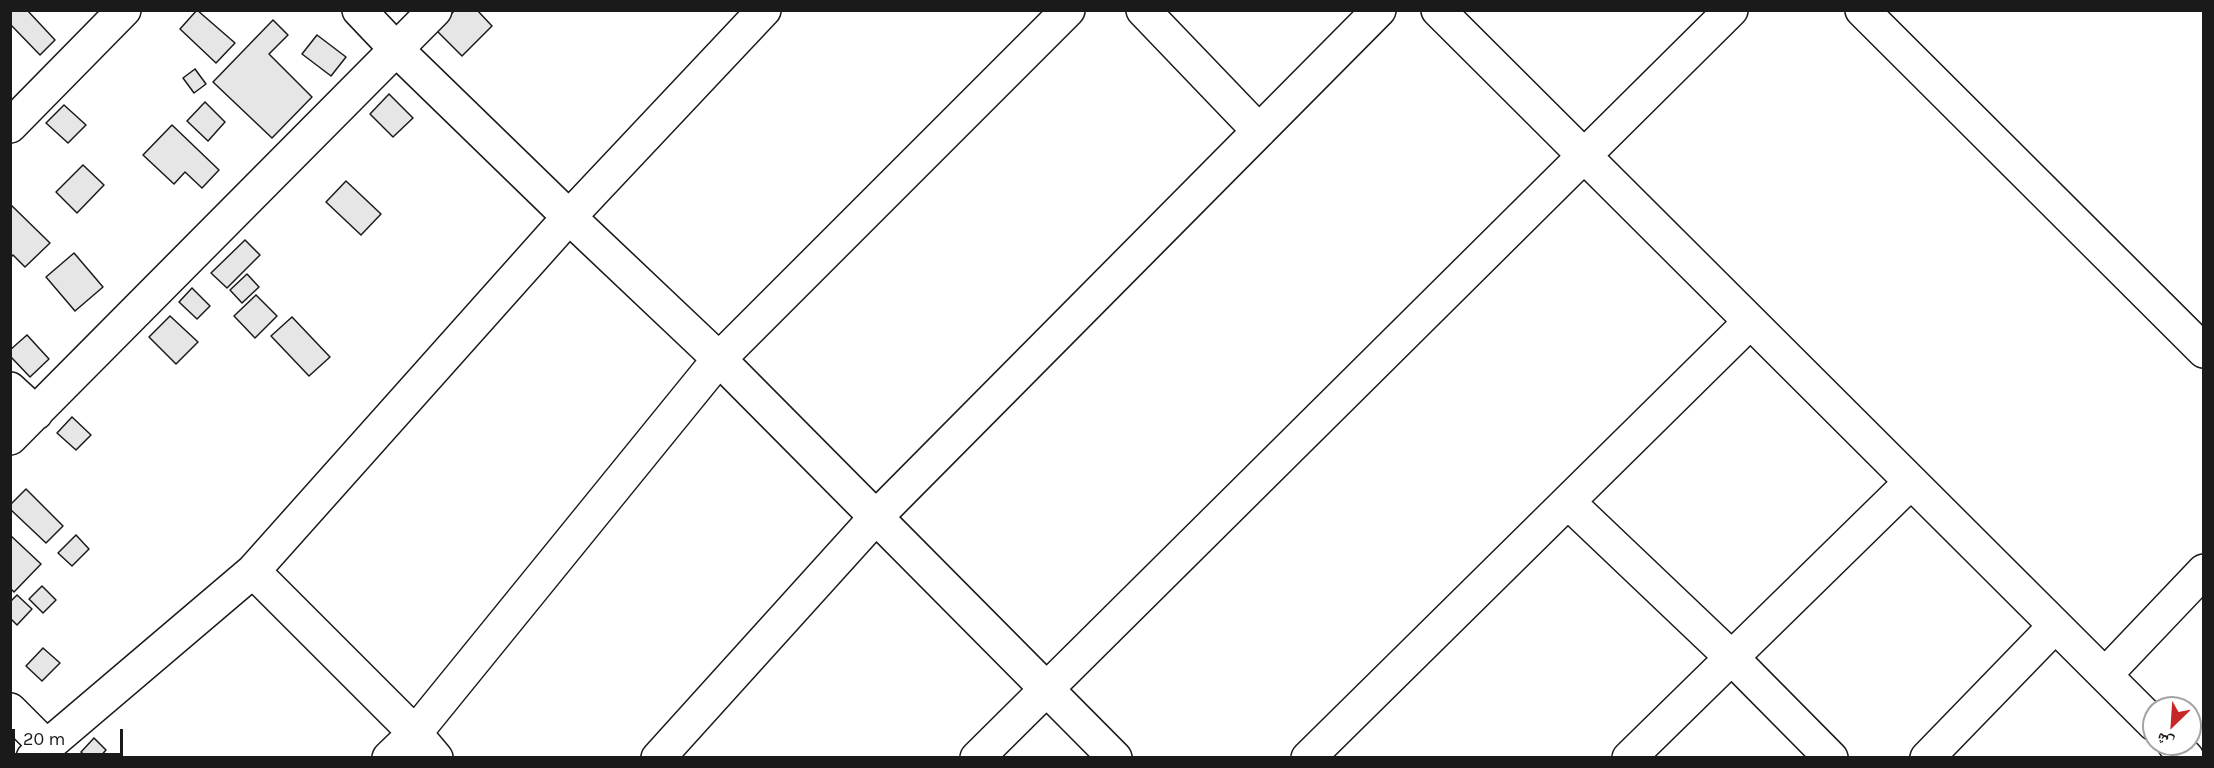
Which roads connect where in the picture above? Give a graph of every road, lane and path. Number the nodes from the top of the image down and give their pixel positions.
1 (124, 10) edge
2 (359, 10) edge
3 (435, 10) edge
4 (764, 10) edge
5 (1068, 10) edge
6 (1143, 10) edge
7 (1378, 10) edge
8 (1438, 10) edge
9 (1731, 10) edge
10 (1863, 10) edge
11 (396, 49) junction
12 (10, 126) edge
13 (1259, 131) junction
14 (1584, 156) junction
15 (569, 217) junction
16 (1750, 322) junction
17 (2204, 351) edge
18 (720, 359) junction
19 (10, 389) edge
20 (36, 413) junction
21 (10, 438) edge
22 (1911, 482) junction
23 (1568, 502) junction
24 (876, 517) junction
25 (253, 571) junction
26 (2204, 571) edge
27 (2055, 626) junction
28 (1731, 657) junction
29 (2105, 675) junction
30 (1046, 688) junction
31 (10, 710) edge
32 (2142, 712) edge
33 (425, 745) edge
34 (39, 751) edge
35 (389, 758) edge
36 (658, 758) edge
37 (977, 758) edge
38 (1115, 758) edge
39 (1308, 758) edge
40 (1629, 758) edge
41 (1831, 758) edge
42 (1927, 758) edge

1 - 12 street
2 - 11 street
3 - 11 street
4 - 15 street
5 - 18 street
6 - 13 street
7 - 13 street
8 - 14 street
9 - 14 street
10 - 17 street
11 - 15 street
11 - 20 street
13 - 24 street
14 - 16 street
14 - 30 street
15 - 18 street
15 - 25 street
16 - 22 street
16 - 23 street
18 - 24 street
18 - 33 street
19 - 20 street
20 - 21 street
22 - 27 street
22 - 28 street
23 - 28 street
23 - 39 street
24 - 30 street
24 - 36 street
25 - 33 street
25 - 34 street
26 - 29 street
27 - 29 street
27 - 42 street
28 - 40 street
28 - 41 street
29 - 32 street
30 - 37 street
30 - 38 street
31 - 34 street
33 - 35 street

